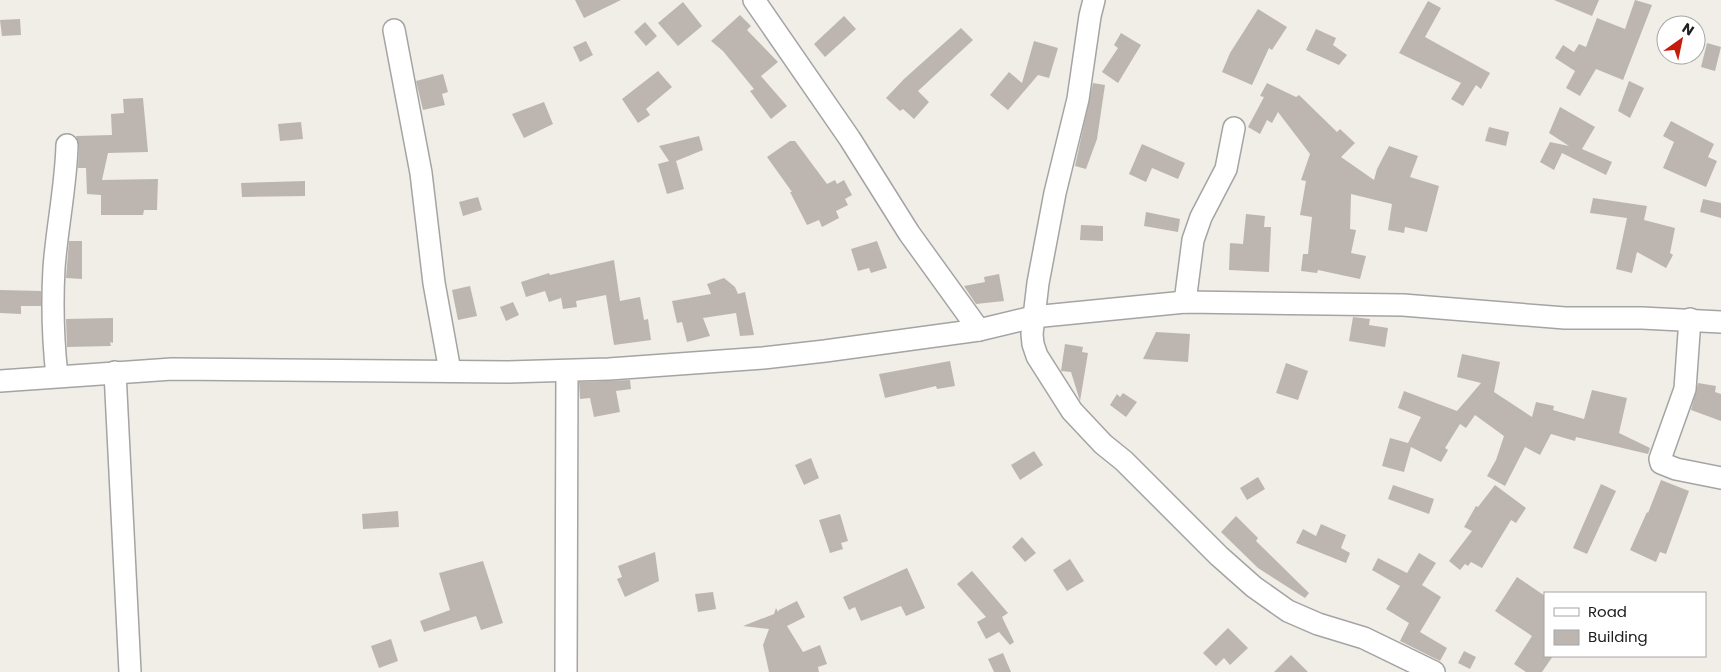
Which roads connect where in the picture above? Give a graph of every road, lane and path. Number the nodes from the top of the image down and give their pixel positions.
1 (754, 0) edge
2 (1094, 0) edge
3 (394, 30) dead end
4 (1234, 128) dead end
5 (67, 145) dead end
6 (1185, 302) junction
7 (1033, 317) junction
8 (1690, 319) junction
9 (1721, 322) edge
10 (979, 330) junction
11 (450, 371) junction
12 (567, 371) junction
13 (115, 372) junction
14 (57, 376) junction
15 (0, 381) edge
16 (1721, 478) edge
17 (130, 672) edge
18 (566, 672) edge
19 (1434, 672) edge

1 - 10 street
2 - 7 street
3 - 11 street
4 - 6 street
5 - 14 street
6 - 7 street
6 - 8 street
7 - 10 street
7 - 19 street
8 - 9 street
8 - 16 street
10 - 12 street
11 - 12 street
11 - 13 street
12 - 18 street
13 - 14 street
13 - 17 street
14 - 15 street

